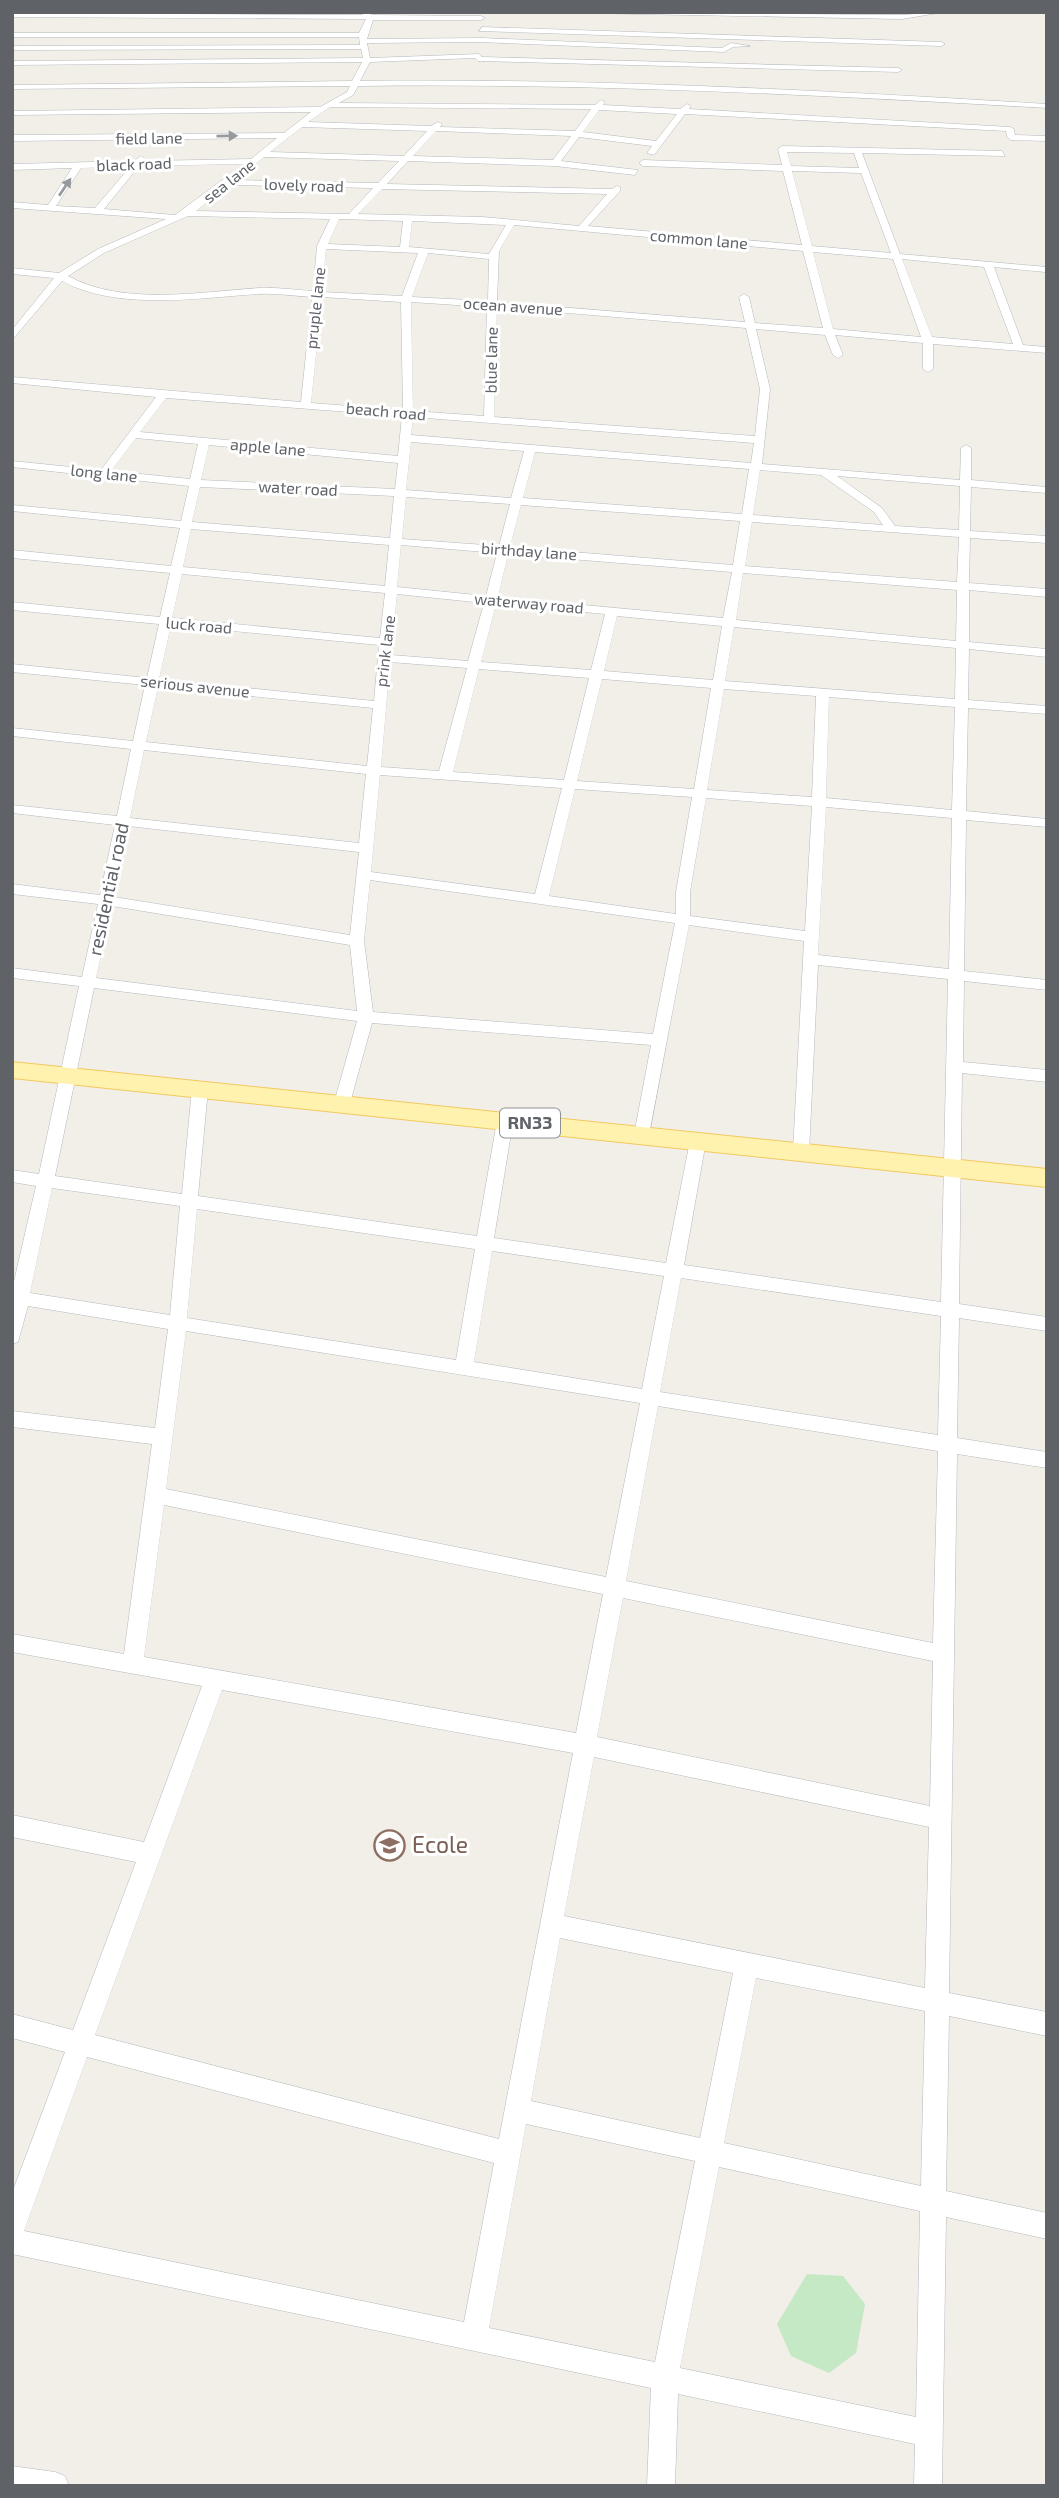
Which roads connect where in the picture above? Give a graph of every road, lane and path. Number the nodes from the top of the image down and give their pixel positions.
1 (533, 12) edge
2 (941, 12) edge
3 (81, 13) edge
4 (145, 13) edge
5 (574, 13) edge
6 (611, 13) edge
7 (209, 14) edge
8 (367, 14) edge
9 (728, 14) edge
10 (800, 14) edge
11 (481, 15) edge
12 (19, 16) edge
13 (825, 16) junction
14 (895, 17) junction
15 (482, 29) junction
16 (12, 35) edge
17 (65, 35) junction
18 (269, 35) junction
19 (811, 40) junction
20 (363, 41) junction
21 (482, 41) junction
22 (884, 42) junction
23 (941, 44) dead end
24 (12, 48) edge
25 (56, 48) junction
26 (259, 48) junction
27 (879, 51) dead end
28 (479, 58) junction
29 (799, 58) dead end
30 (367, 60) junction
31 (875, 61) dead end
32 (243, 62) junction
33 (631, 63) junction
34 (12, 64) edge
35 (45, 64) junction
36 (110, 64) junction
37 (793, 68) junction
38 (236, 70) dead end
39 (871, 70) junction
40 (898, 71) dead end
41 (230, 78) dead end
42 (467, 82) junction
43 (355, 83) junction
44 (614, 85) junction
45 (220, 86) junction
46 (12, 87) edge
47 (31, 87) junction
48 (98, 88) junction
49 (699, 88) junction
50 (24, 95) dead end
51 (210, 95) dead end
52 (859, 95) junction
53 (203, 103) dead end
54 (772, 103) junction
55 (18, 104) dead end
56 (452, 104) junction
57 (1047, 106) edge
58 (325, 107) junction
59 (597, 107) junction
60 (222, 111) junction
61 (12, 112) edge
62 (197, 112) junction
63 (684, 112) junction
64 (87, 113) junction
65 (215, 120) dead end
66 (79, 121) dead end
67 (300, 124) junction
68 (208, 128) dead end
69 (72, 130) dead end
70 (433, 130) junction
71 (577, 134) junction
72 (286, 135) junction
73 (201, 137) junction
74 (12, 138) edge
75 (65, 138) junction
76 (154, 138) junction
77 (1047, 139) edge
78 (659, 144) junction
79 (857, 150) junction
80 (263, 154) junction
81 (1002, 154) dead end
82 (406, 159) junction
83 (255, 160) junction
84 (138, 163) junction
85 (555, 163) junction
86 (643, 163) junction
87 (78, 166) junction
88 (12, 167) edge
89 (787, 169) junction
90 (864, 171) junction
91 (635, 172) junction
92 (227, 182) junction
93 (380, 187) junction
94 (614, 192) junction
95 (12, 205) edge
96 (51, 207) junction
97 (96, 213) junction
98 (183, 215) junction
99 (336, 216) junction
100 (352, 216) junction
101 (408, 218) junction
102 (512, 222) junction
103 (582, 228) junction
104 (322, 246) junction
105 (807, 249) junction
106 (404, 250) junction
107 (424, 250) junction
108 (494, 257) junction
109 (896, 257) junction
110 (988, 264) junction
111 (1045, 269) edge
112 (12, 271) edge
113 (61, 276) junction
114 (317, 295) junction
115 (744, 297) dead end
116 (406, 299) junction
117 (492, 304) junction
118 (750, 326) junction
119 (829, 332) junction
120 (12, 337) edge
121 (928, 341) junction
122 (1019, 348) junction
123 (1047, 351) edge
124 (838, 355) dead end
125 (928, 369) dead end
126 (12, 380) edge
127 (163, 395) junction
128 (306, 404) junction
129 (408, 413) junction
130 (489, 419) junction
131 (133, 435) junction
132 (406, 438) junction
133 (760, 440) junction
134 (204, 442) junction
135 (530, 448) junction
136 (966, 448) dead end
137 (403, 460) junction
138 (12, 464) edge
139 (756, 467) junction
140 (824, 472) junction
141 (104, 473) junction
142 (196, 483) junction
143 (965, 484) junction
144 (1047, 490) edge
145 (400, 493) junction
146 (517, 501) junction
147 (12, 508) edge
148 (747, 518) junction
149 (186, 525) junction
150 (892, 529) junction
151 (964, 534) junction
152 (1047, 540) edge
153 (397, 541) junction
154 (504, 549) junction
155 (12, 554) edge
156 (739, 567) junction
157 (177, 569) junction
158 (963, 586) junction
159 (392, 590) junction
160 (1047, 593) edge
161 (491, 600) junction
162 (12, 606) edge
163 (612, 611) junction
164 (166, 622) junction
165 (729, 622) junction
166 (385, 642) junction
167 (963, 645) junction
168 (1047, 653) edge
169 (383, 657) junction
170 (474, 665) junction
171 (12, 668) edge
172 (597, 675) junction
173 (153, 682) junction
174 (719, 684) junction
175 (823, 692) junction
176 (961, 703) junction
177 (379, 705) junction
178 (1047, 710) edge
179 (12, 732) edge
180 (139, 745) junction
181 (373, 771) junction
182 (445, 776) junction
183 (570, 785) junction
184 (700, 793) junction
185 (820, 802) junction
186 (12, 809) edge
187 (959, 815) junction
188 (123, 823) junction
189 (1047, 823) edge
190 (366, 848) junction
191 (363, 875) junction
192 (12, 889) edge
193 (106, 900) junction
194 (541, 900) junction
195 (683, 919) junction
196 (810, 937) junction
197 (357, 941) junction
198 (809, 959) junction
199 (12, 974) edge
200 (956, 976) junction
201 (88, 983) junction
202 (1047, 985) edge
203 (366, 1017) junction
204 (658, 1040) junction
205 (954, 1067) junction
206 (12, 1070) edge
207 (68, 1075) junction
208 (1047, 1076) edge
209 (200, 1089) junction
210 (342, 1103) junction
211 (505, 1121) junction
212 (642, 1135) junction
213 (698, 1141) junction
214 (801, 1152) junction
215 (952, 1168) junction
216 (12, 1176) edge
217 (1047, 1178) edge
218 (46, 1181) junction
219 (190, 1201) junction
220 (485, 1244) junction
221 (673, 1271) junction
222 (16, 1297) edge
223 (950, 1310) junction
224 (178, 1322) junction
225 (1047, 1324) edge
226 (12, 1337) edge
227 (464, 1367) junction
228 (650, 1397) junction
229 (12, 1419) edge
230 (162, 1437) junction
231 (947, 1444) junction
232 (1047, 1460) edge
233 (155, 1495) junction
234 (614, 1587) junction
235 (12, 1643) edge
236 (943, 1654) junction
237 (132, 1664) junction
238 (215, 1679) junction
239 (585, 1745) junction
240 (940, 1818) junction
241 (12, 1826) edge
242 (149, 1854) junction
243 (551, 1925) junction
244 (747, 1964) junction
245 (937, 2002) junction
246 (1047, 2024) edge
247 (12, 2026) edge
248 (79, 2043) junction
249 (517, 2110) junction
250 (710, 2153) junction
251 (508, 2154) junction
252 (933, 2202) junction
253 (1047, 2226) edge
254 (12, 2228) edge
255 (12, 2241) edge
256 (474, 2338) junction
257 (666, 2378) junction
258 (929, 2433) junction
259 (12, 2480) edge
260 (55, 2486) edge
261 (661, 2486) edge
262 (928, 2486) edge

1 - 5 street
2 - 14 street
3 - 4 street
3 - 12 street
3 - 17 street
4 - 7 street
5 - 6 street
6 - 9 street
7 - 8 street
8 - 11 street
8 - 20 street
9 - 10 street
10 - 13 street
11 - 15 street
13 - 14 street
13 - 19 street
14 - 22 street
15 - 19 street
15 - 21 street
16 - 17 street
17 - 18 street
17 - 25 street
18 - 20 street
18 - 26 street
19 - 21 street
19 - 22 street
20 - 21 street
20 - 26 street
20 - 30 street
21 - 28 street
22 - 23 street
22 - 27 street
24 - 25 street
25 - 26 street
25 - 35 street
26 - 32 street
28 - 30 street
28 - 33 street
28 - 42 street
29 - 37 street
30 - 32 street
30 - 43 street, sea lane
31 - 39 street
32 - 36 street
32 - 38 street
33 - 37 street
33 - 44 street
34 - 35 street
35 - 36 street
35 - 47 street
36 - 48 street
37 - 39 street
37 - 54 street
39 - 40 street
39 - 52 street
41 - 45 street
42 - 43 street
42 - 44 street
42 - 56 street
43 - 45 street
43 - 58 street, sea lane
44 - 49 street
44 - 59 street
45 - 48 street
45 - 51 street
46 - 47 street
47 - 48 street
47 - 50 street
48 - 64 street
49 - 54 street
49 - 63 street
52 - 54 street
52 - 57 street
53 - 62 street
54 - 63 street
54 - 77 street
55 - 61 street
56 - 58 street
56 - 59 street
56 - 70 street
58 - 60 street
58 - 67 street, sea lane
59 - 63 street
59 - 71 street
60 - 62 street
60 - 65 street
61 - 64 street
62 - 64 street
63 - 78 street
64 - 66 street
67 - 70 street
67 - 72 street, sea lane
68 - 73 street
69 - 75 street
70 - 71 street
70 - 82 street
71 - 78 street
71 - 85 street
73 -> 72 street, field lane
72 - 80 street, sea lane
73 - 76 street, field lane
74 - 75 street, field lane
75 - 76 street, field lane
76 - 84 street
78 - 86 street
79 - 81 street
79 - 89 street
79 - 90 street
80 - 82 street
80 - 83 street, sea lane
82 - 85 street
82 - 93 street
83 - 84 street, black road
83 - 92 street, sea lane
84 - 87 street, black road
84 - 97 street
85 - 91 street
86 - 89 street
86 - 91 street
87 - 88 street, black road
96 -> 87 street
89 - 90 street
89 - 105 street
90 - 109 street
91 - 94 street
92 - 93 street, lovely road
92 - 98 street, sea lane
93 - 94 street, lovely road
93 - 100 street
94 - 103 street
95 - 96 street, common lane
96 - 97 street, common lane
97 - 98 street, common lane
98 - 99 street, common lane
98 - 113 street, sea lane
99 - 100 street, common lane
99 - 104 street, pruple lane
100 - 101 street, common lane
101 - 102 street, common lane
101 - 106 street
102 - 103 street, common lane
102 - 108 street, blue lane
103 - 105 street, common lane
104 - 106 street
104 - 114 street, pruple lane
105 - 109 street, common lane
105 - 119 street
106 - 107 street
107 - 108 street
107 - 116 street, prink lane
108 - 117 street, blue lane
109 - 110 street, common lane
109 - 121 street
110 - 111 street, common lane
110 - 122 street
112 - 113 street
113 - 114 street, ocean avenue
113 - 120 street
114 - 116 street, ocean avenue
114 - 128 street, pruple lane
115 - 118 street
116 - 117 street, ocean avenue
116 - 129 street, prink lane
117 - 118 street, ocean avenue
117 - 130 street, blue lane
118 - 119 street, ocean avenue
118 - 133 street
119 - 121 street, ocean avenue
119 - 124 street
121 - 122 street, ocean avenue
121 - 125 street
122 - 123 street, ocean avenue
126 - 127 street, beach road
127 - 128 street, beach road
127 - 131 street
128 - 129 street, beach road
129 - 130 street, beach road
129 - 132 street, prink lane
130 - 133 street, beach road
131 - 134 street, apple lane
131 - 141 street
132 - 135 street
132 - 137 street, prink lane
133 - 139 street
134 - 137 street, apple lane
134 - 142 street, residential road
135 - 139 street
135 - 146 street
136 - 143 street
137 - 145 street, prink lane
138 - 141 street, long lane
139 - 140 street
139 - 148 street
140 - 143 street
140 - 150 street
141 - 142 street, long lane
142 - 145 street, water road
142 - 149 street, residential road
143 - 144 street
143 - 151 street
145 - 146 street, water road
145 - 153 street, prink lane
146 - 148 street, water road
146 - 154 street
147 - 149 street, birthday lane
148 - 150 street, water road
148 - 156 street
149 - 153 street, birthday lane
149 - 157 street, residential road
150 - 151 street, water road
151 - 152 street, water road
151 - 158 street
153 - 154 street, birthday lane
153 - 159 street, prink lane
154 - 156 street, birthday lane
154 - 161 street
155 - 157 street, waterway road
156 - 158 street, birthday lane
156 - 165 street
157 - 159 street, waterway road
157 - 164 street, residential road
158 - 160 street, birthday lane
158 - 167 street
159 - 161 street, waterway road
159 - 166 street, prink lane
161 - 163 street, waterway road
161 - 170 street
162 - 164 street, luck road
163 - 165 street, waterway road
163 - 172 street
164 - 166 street, luck road
164 - 173 street, residential road
165 - 167 street, waterway road
165 - 174 street
166 - 169 street, prink lane
167 - 168 street, waterway road
167 - 176 street
169 - 170 street
169 - 177 street, prink lane
170 - 172 street
170 - 182 street
171 - 173 street, serious avenue
172 - 174 street
172 - 183 street
173 - 177 street, serious avenue
173 - 180 street, residential road
174 - 175 street
174 - 184 street
175 - 176 street
175 - 185 street
176 - 178 street
176 - 187 street
177 - 181 street, prink lane
179 - 180 street
180 - 181 street
180 - 188 street, residential road
181 - 182 street
181 - 190 street, prink lane
182 - 183 street
183 - 184 street
183 - 194 street
184 - 185 street
184 - 195 street
185 - 187 street
185 - 196 street
186 - 188 street
187 - 189 street
187 - 200 street
188 - 190 street
188 - 193 street, residential road
190 - 191 street, prink lane
191 - 194 street
191 - 197 street, prink lane
192 - 193 street
193 - 197 street
193 - 201 street, residential road
194 - 195 street
195 - 196 street
195 - 204 street
196 - 198 street
197 - 203 street, prink lane
198 - 200 street
198 - 214 street
199 - 201 street
200 - 202 street
200 - 205 street
201 - 203 street
201 - 207 street, residential road
203 - 204 street
203 - 210 street, prink lane
204 - 212 street
205 - 208 street
205 - 215 street
206 - 207 main road, RN33
207 - 209 main road, RN33
207 - 218 street, residential road
209 - 210 main road, RN33
209 - 219 street
210 - 211 main road, RN33
211 - 212 main road, RN33
211 - 220 street
212 - 213 main road, RN33
213 - 214 main road, RN33
213 - 221 street
214 - 215 main road, RN33
215 - 217 main road, RN33
215 - 223 street
216 - 218 street
218 - 219 street
218 - 222 street, residential road
219 - 220 street
219 - 224 street
220 - 221 street
220 - 227 street
221 - 223 street
221 - 228 street
222 - 224 street
222 - 226 street, residential road
223 - 225 street
223 - 231 street
224 - 227 street
224 - 230 street
227 - 228 street
228 - 231 street
228 - 234 street
229 - 230 street
230 - 233 street
231 - 232 street
231 - 236 street
233 - 234 street
233 - 237 street
234 - 236 street
234 - 239 street
235 - 237 street
236 - 240 street
237 - 238 street
238 - 239 street
238 - 242 street
239 - 240 street
239 - 243 street
240 - 245 street
241 - 242 street
242 - 248 street
243 - 244 street
243 - 249 street
244 - 245 street
244 - 250 street
245 - 246 street
245 - 252 street
247 - 248 street
248 - 251 street
248 - 254 street
249 - 250 street
249 - 251 street
250 - 252 street
250 - 257 street
251 - 256 street
252 - 253 street
252 - 258 street
255 - 256 street
256 - 257 street
257 - 258 street
257 - 261 street
258 - 262 street
259 - 260 street

